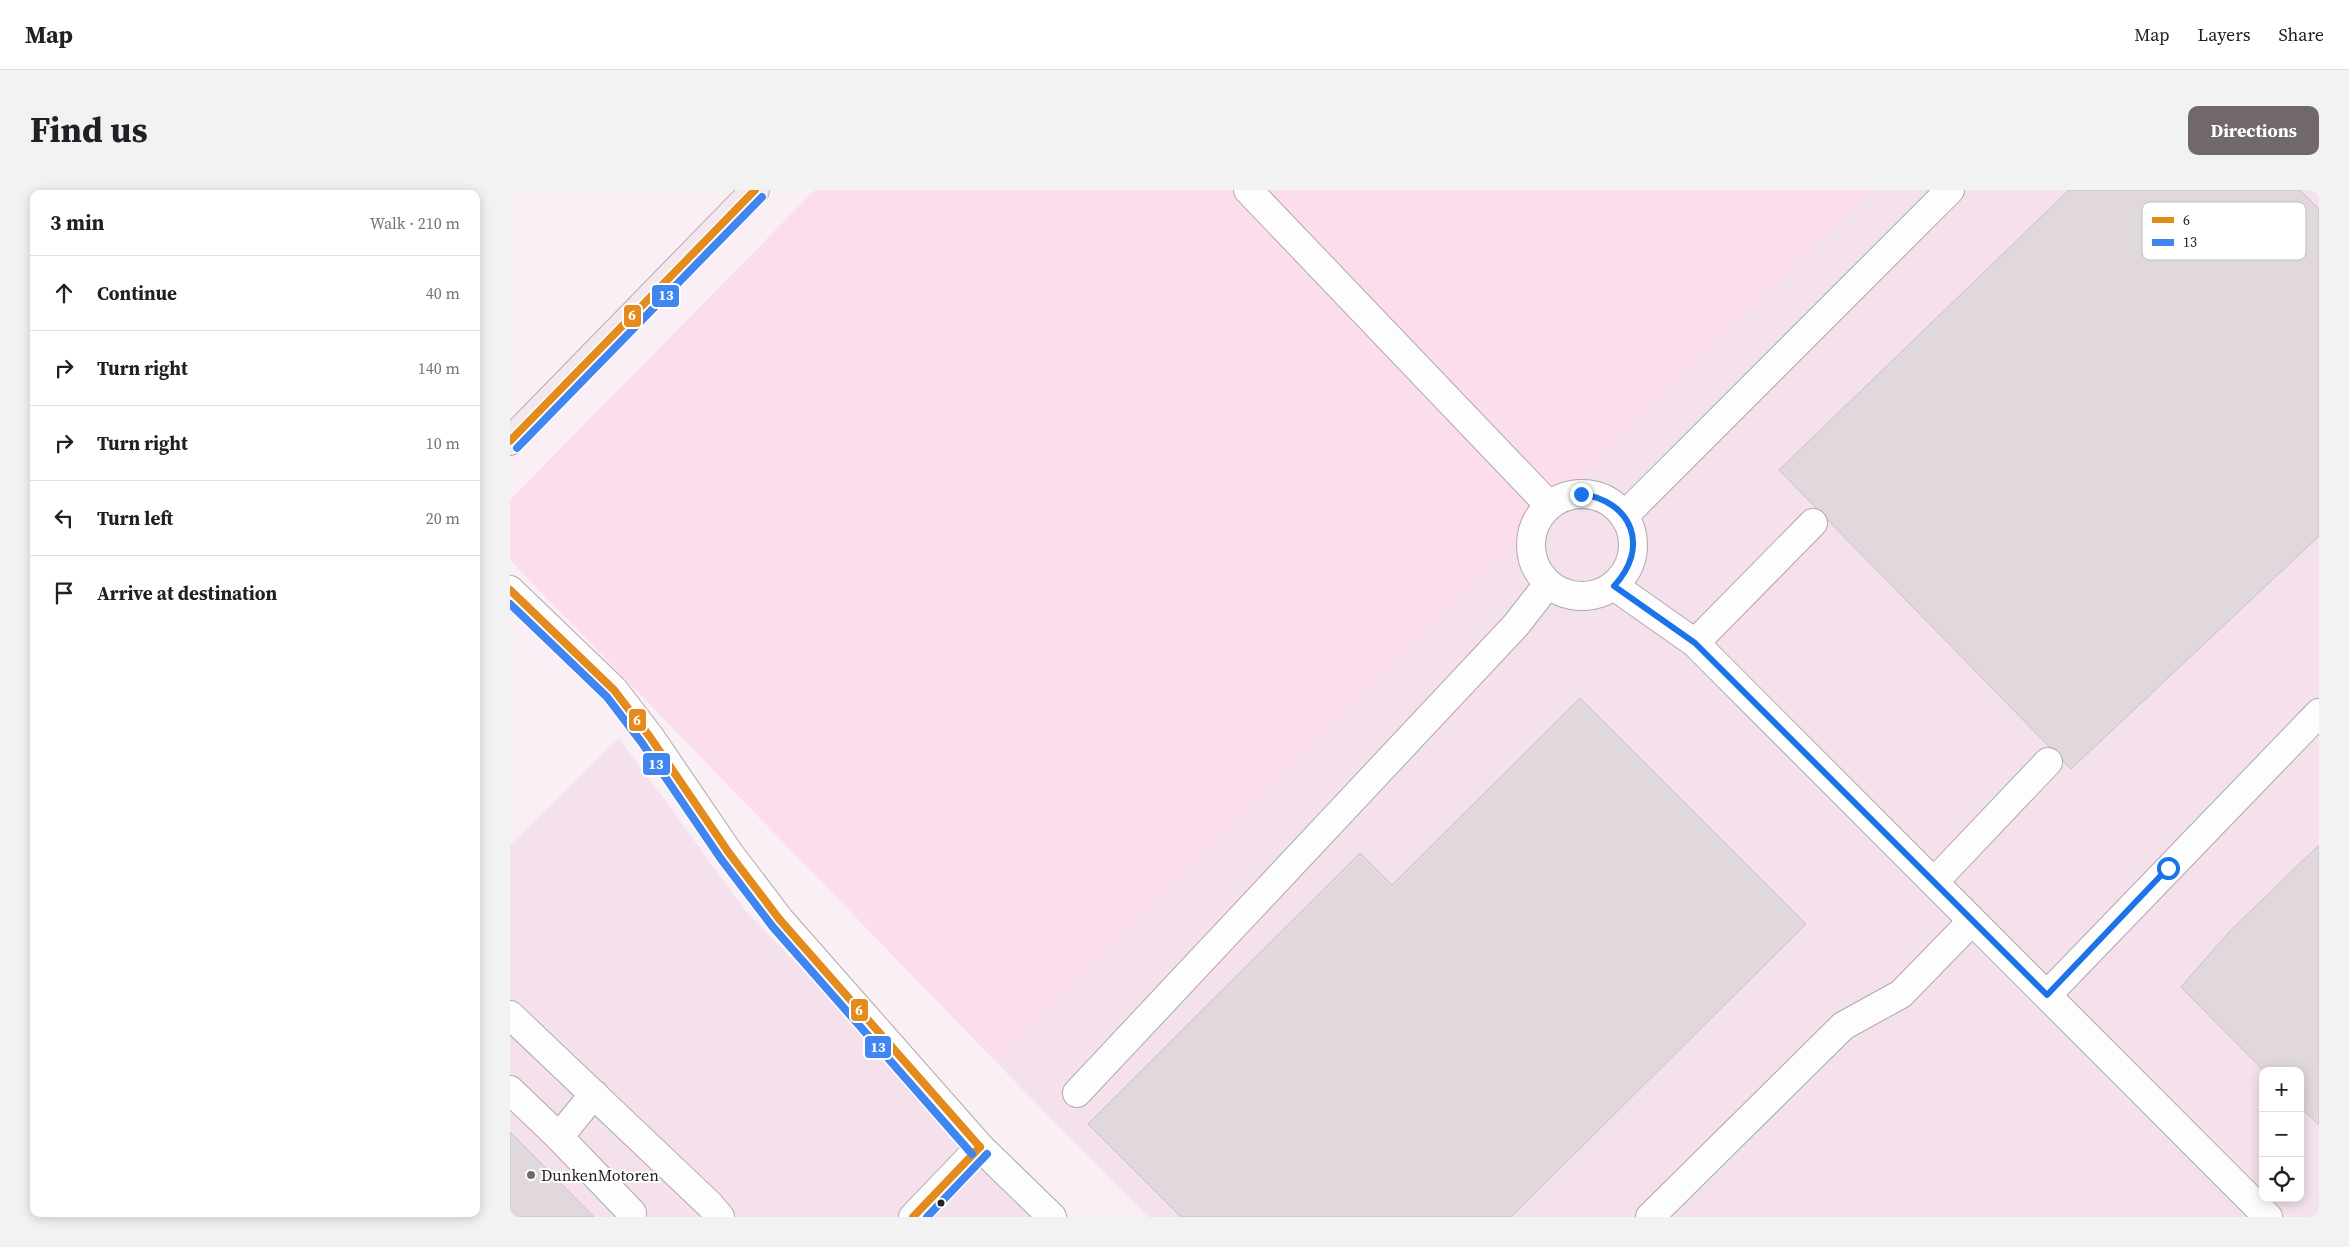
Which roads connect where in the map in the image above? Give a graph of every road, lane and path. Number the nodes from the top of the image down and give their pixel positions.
1 (755, 190) edge
2 (1248, 190) edge
3 (1950, 190) edge
4 (510, 441) edge
5 (1549, 505) junction
6 (1624, 516) junction
7 (1812, 523) dead end
8 (1548, 584) junction
9 (1614, 586) junction
10 (510, 590) edge
11 (1695, 643) junction
12 (2319, 713) edge
13 (2048, 762) dead end
14 (1934, 882) junction
15 (1972, 921) junction
16 (2047, 995) junction
17 (510, 1015) edge
18 (510, 1090) edge
19 (1076, 1093) dead end
20 (594, 1094) junction
21 (559, 1136) junction
22 (980, 1147) junction
23 (632, 1213) dead end
24 (720, 1217) edge
25 (913, 1217) edge
26 (1052, 1217) edge
27 (1650, 1217) edge
28 (2268, 1217) edge

1 - 4 main road
2 - 5 lane
3 - 6 lane
5 - 6 lane
5 - 8 lane
6 - 9 lane
7 - 11 lane
8 - 9 lane
8 - 19 lane
9 - 11 lane
10 - 22 lane
11 - 14 lane
12 - 16 lane
13 - 14 lane
14 - 15 lane
15 - 16 lane
15 - 27 lane
16 - 28 lane
17 - 20 lane
18 - 21 lane
20 - 21 lane
20 - 24 lane
21 - 23 lane
22 - 25 lane
22 - 26 lane

